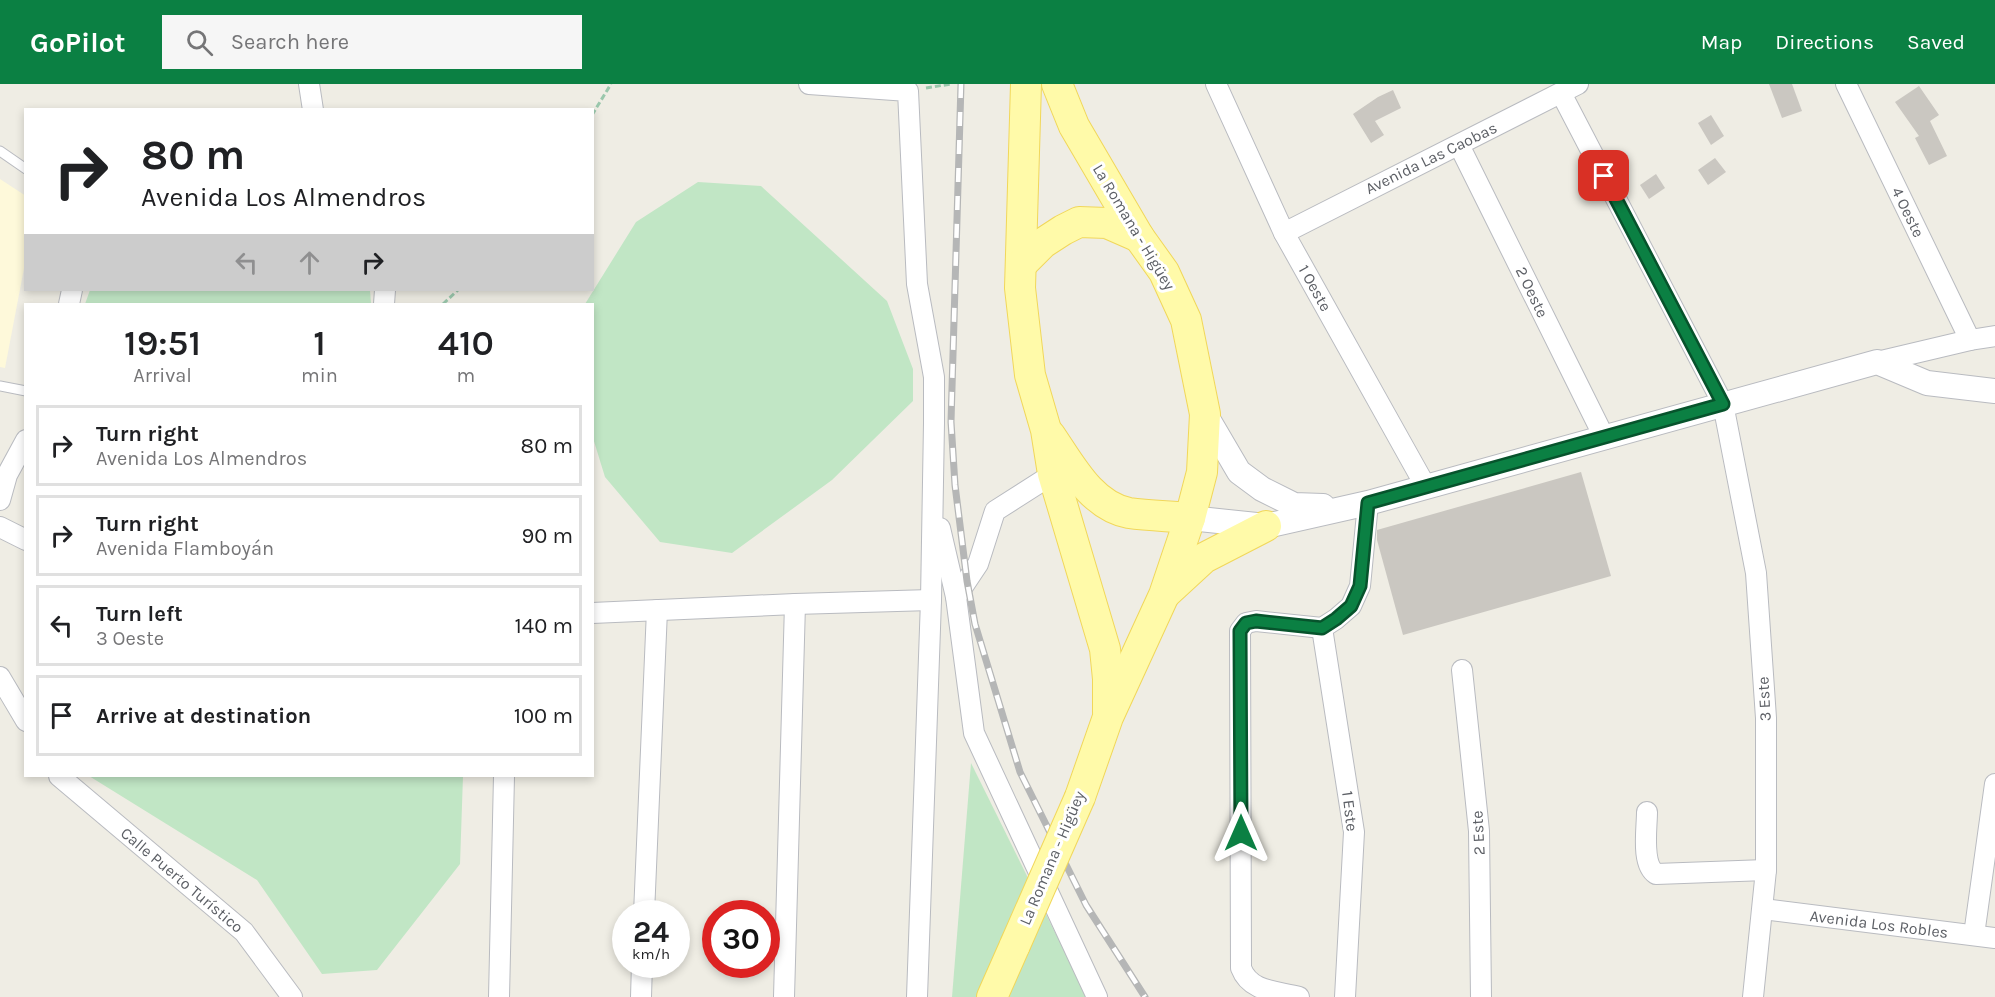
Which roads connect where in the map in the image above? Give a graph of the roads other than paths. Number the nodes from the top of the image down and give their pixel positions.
1 (309, 84) edge
2 (809, 84) edge
3 (1026, 84) edge
4 (1058, 84) edge
5 (1215, 84) edge
6 (1846, 84) edge
7 (1569, 89) edge
8 (313, 108) edge
9 (1459, 145) junction
10 (0, 151) edge
11 (24, 169) edge
12 (1284, 233) junction
13 (1139, 237) junction
14 (1022, 265) junction
15 (1995, 336) edge
16 (1970, 340) junction
17 (1877, 362) junction
18 (0, 386) edge
19 (24, 391) edge
20 (1995, 391) edge
21 (1723, 404) junction
22 (1205, 414) junction
23 (1047, 430) junction
24 (1605, 439) junction
25 (24, 443) edge
26 (3, 472) edge
27 (1053, 474) junction
28 (1426, 487) junction
29 (0, 500) edge
30 (934, 502) junction
31 (1357, 505) junction
32 (1190, 518) junction
33 (1266, 526) junction
34 (0, 527) edge
35 (24, 539) edge
36 (1164, 595) junction
37 (956, 597) junction
38 (931, 600) junction
39 (795, 604) junction
40 (657, 610) junction
41 (594, 613) edge
42 (1322, 628) junction
43 (1462, 670) dead end
44 (0, 676) edge
45 (1108, 717) junction
46 (24, 718) edge
47 (60, 777) edge
48 (504, 777) edge
49 (1995, 783) edge
50 (1647, 812) dead end
51 (1766, 870) junction
52 (645, 900) edge
53 (1762, 909) junction
54 (1974, 935) junction
55 (1995, 938) edge
56 (642, 978) edge
57 (292, 997) edge
58 (499, 997) edge
59 (641, 997) edge
60 (784, 997) edge
61 (917, 997) edge
62 (992, 997) edge
63 (1098, 997) edge
64 (1299, 997) edge
65 (1345, 997) edge
66 (1481, 997) edge
67 (1753, 997) edge

1 - 8 street
2 - 30 street
3 - 14 main road, La Romana - Higüey
4 - 13 main road, La Romana - Higüey
5 - 12 street, 1 Oeste
6 - 16 street, 4 Oeste
7 - 9 street, Avenida Las Caobas
7 - 21 street, 3 Este
9 - 12 street, Avenida Las Caobas
9 - 24 street, 2 Oeste
10 - 11 lane
12 - 28 street, 1 Oeste
13 - 14 main road
13 - 22 main road, La Romana - Higüey
14 - 23 main road, La Romana - Higüey
15 - 16 street
16 - 17 street
17 - 20 street
17 - 21 street
18 - 19 lane
21 - 24 street
21 - 51 street, 3 Este
22 - 31 street
22 - 32 main road, La Romana - Higüey
23 - 27 main road, La Romana - Higüey
23 - 32 main road
24 - 28 street
25 - 26 street
26 - 29 street
27 - 37 street
27 - 45 main road, La Romana - Higüey
28 - 31 street
30 - 37 street
30 - 38 street
31 - 33 street
31 - 42 street
32 - 33 street
32 - 36 main road, La Romana - Higüey
33 - 36 main road
34 - 35 street
36 - 45 main road, La Romana - Higüey
37 - 63 street
38 - 39 street
38 - 61 street
39 - 40 street
39 - 60 street
40 - 41 street
40 - 52 street
42 - 64 street
42 - 65 street, 1 Este
43 - 66 street, 2 Este
44 - 46 street
45 - 62 main road, La Romana - Higüey, bridge
47 - 57 street, Calle Puerto Turístico
48 - 58 street
49 - 54 street
50 - 51 street
51 - 53 street, 3 Este
53 - 54 street, Avenida Los Robles
53 - 67 street, 3 Este
54 - 55 street, Avenida Los Robles
56 - 59 street

